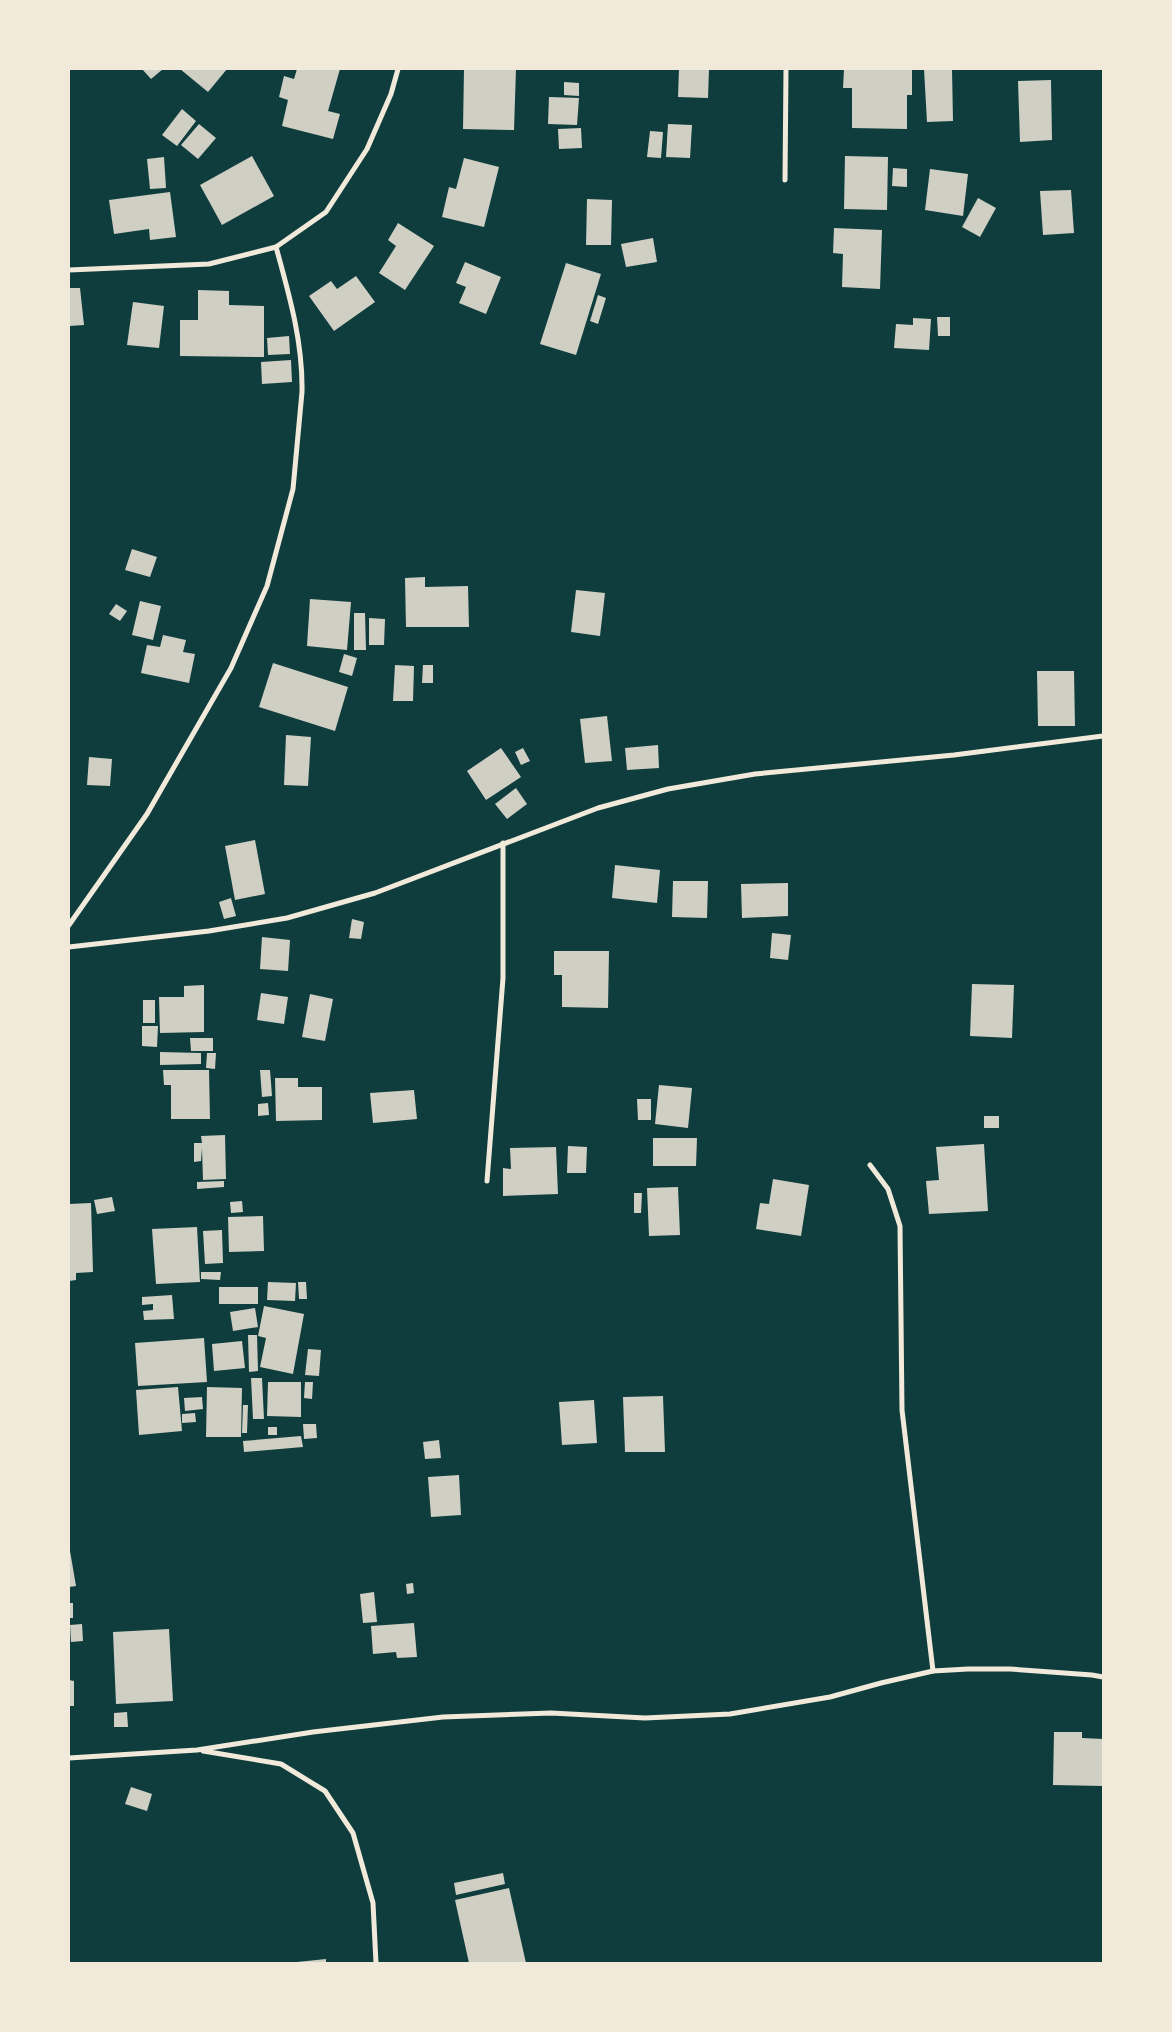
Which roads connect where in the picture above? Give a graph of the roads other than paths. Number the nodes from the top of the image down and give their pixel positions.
1 (398, 69) edge
2 (786, 69) edge
3 (785, 180) dead end
4 (276, 247) junction
5 (69, 270) edge
6 (1103, 736) edge
7 (503, 843) junction
8 (69, 925) edge
9 (69, 947) edge
10 (870, 1164) dead end
11 (487, 1181) dead end
12 (933, 1671) junction
13 (1103, 1677) edge
14 (197, 1750) junction
15 (69, 1758) edge
16 (376, 1963) edge

1 - 4 street
2 - 3 street
4 - 5 street
4 - 8 street
6 - 7 street
7 - 9 street
7 - 11 street
10 - 12 street
12 - 13 street
12 - 14 street
14 - 15 street
14 - 16 street

